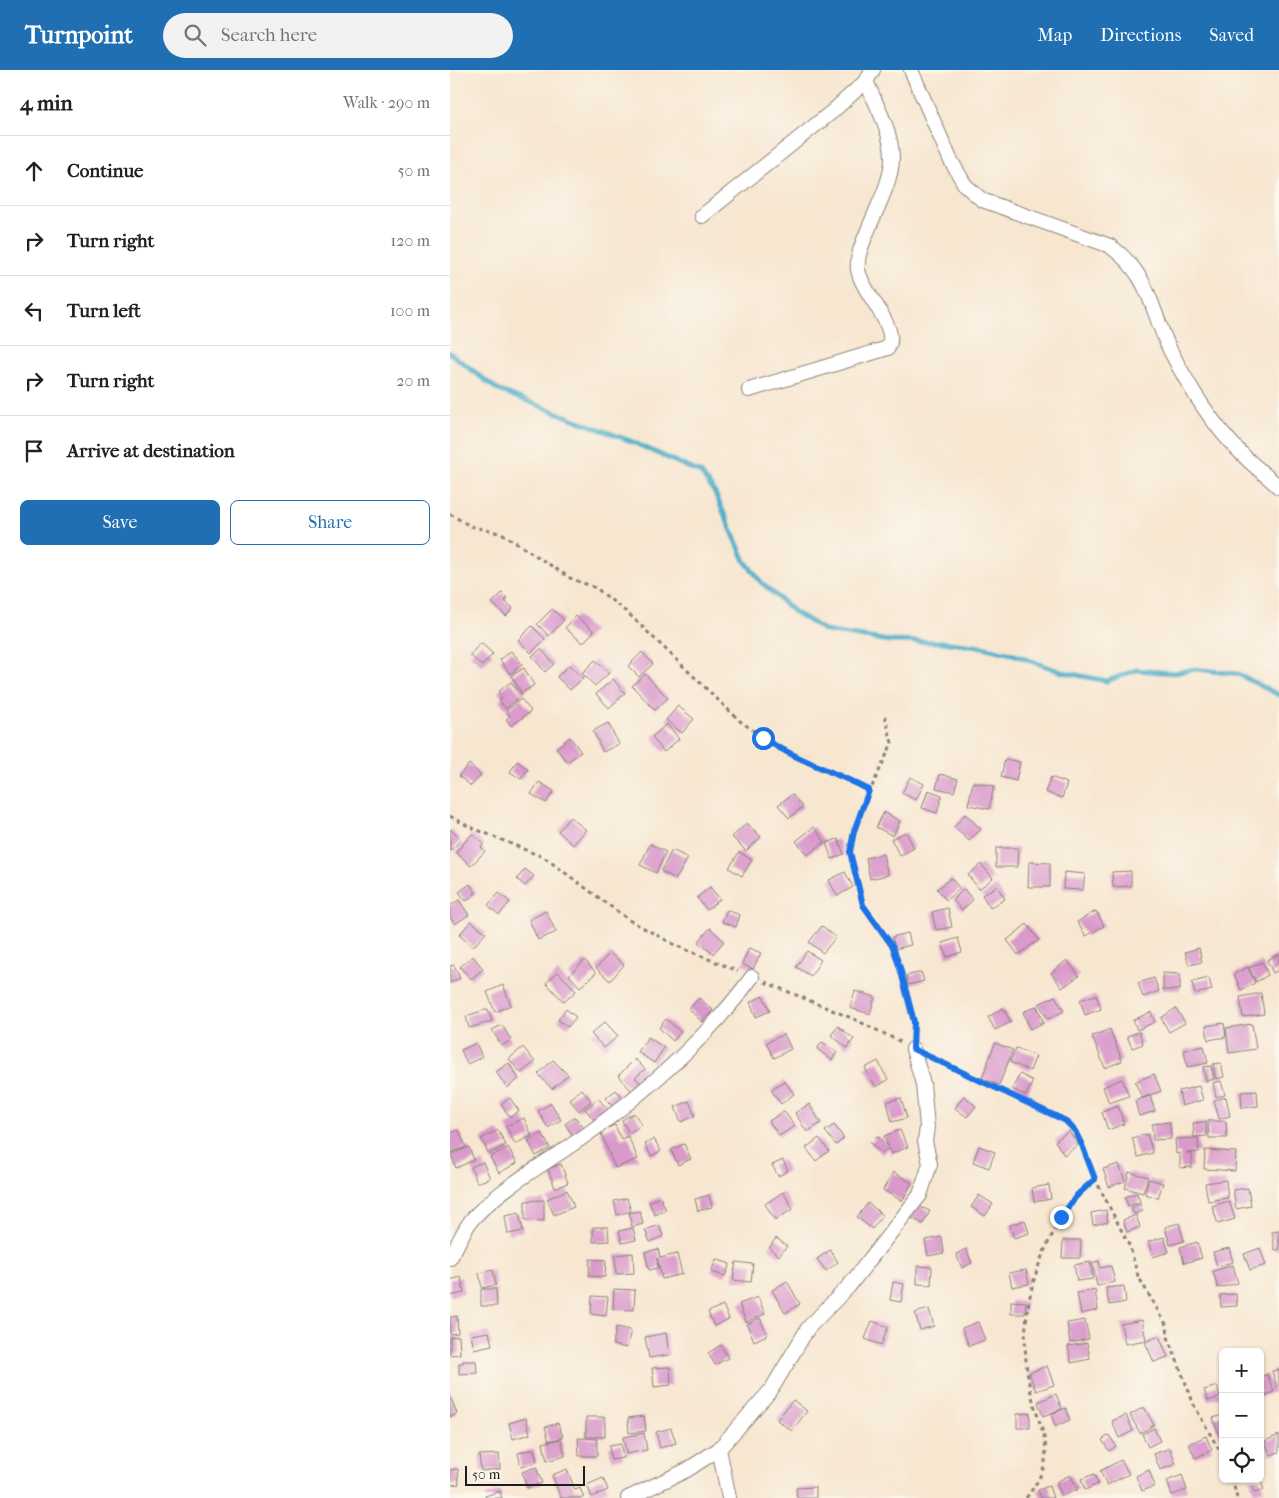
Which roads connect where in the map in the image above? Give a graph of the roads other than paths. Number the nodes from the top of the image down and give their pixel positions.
1 (911, 70) edge
2 (870, 75) edge
3 (702, 216) dead end
4 (749, 390) dead end
5 (1279, 487) edge
6 (752, 977) road end
7 (913, 1049) road end
8 (450, 1258) edge
9 (718, 1449) junction
10 (628, 1498) edge
11 (728, 1498) edge

1 - 5 street
2 - 3 street
2 - 4 street
6 - 8 street
7 - 9 street
9 - 10 street
9 - 11 street

